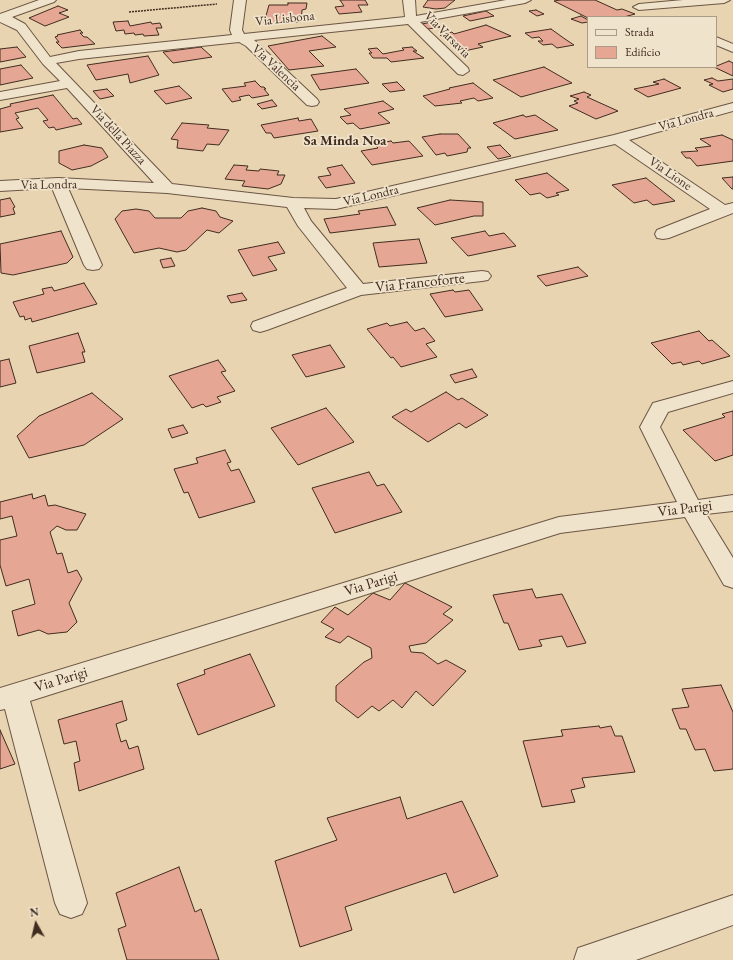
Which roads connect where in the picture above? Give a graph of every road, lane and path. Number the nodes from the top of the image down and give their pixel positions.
1 (50, 0) edge
2 (409, 0) edge
3 (525, 0) edge
4 (626, 0) edge
5 (724, 0) edge
6 (240, 1) edge
7 (639, 7) junction
8 (129, 12) dead end
9 (659, 16) edge
10 (1, 18) edge
11 (411, 20) junction
12 (239, 37) junction
13 (717, 40) edge
14 (733, 48) edge
15 (47, 61) junction
16 (463, 71) dead end
17 (70, 83) junction
18 (0, 96) edge
19 (312, 102) dead end
20 (733, 107) edge
21 (617, 139) junction
22 (58, 183) junction
23 (0, 186) edge
24 (167, 188) junction
25 (293, 203) junction
26 (728, 209) edge
27 (663, 234) dead end
28 (93, 265) dead end
29 (482, 276) dead end
30 (358, 290) junction
31 (260, 326) dead end
32 (733, 387) edge
33 (733, 503) edge
34 (691, 508) junction
35 (733, 579) edge
36 (8, 697) edge
37 (71, 903) dead end
38 (733, 910) edge
39 (590, 960) edge

1 - 10 street
2 - 11 street
3 - 11 street, Via Lisbona
4 - 7 street
5 - 7 street
6 - 8 path
6 - 12 street
7 - 9 street
10 - 15 street, Via della Piazza
11 - 12 street, Via Lisbona
11 - 16 street, Via Varsavia
12 - 15 street, Via Lisbona
12 - 19 street, Via Valencia
13 - 14 street
15 - 17 street, Via della Piazza
17 - 18 street
17 - 24 street, Via della Piazza
20 - 21 street, Via Londra
21 - 25 street, Via Londra
21 - 26 street, Via Lione
22 - 23 street, Via Londra
22 - 24 street, Via Londra
22 - 28 street
24 - 25 street, Via Londra
25 - 30 street, Via Francoforte
26 - 27 street, Via Lione
29 - 30 street, Via Francoforte
30 - 31 street, Via Francoforte
32 - 34 street
33 - 34 street, Via Parigi
34 - 35 street
34 - 36 street, Via Parigi
36 - 37 street, Via Parigi
38 - 39 street

